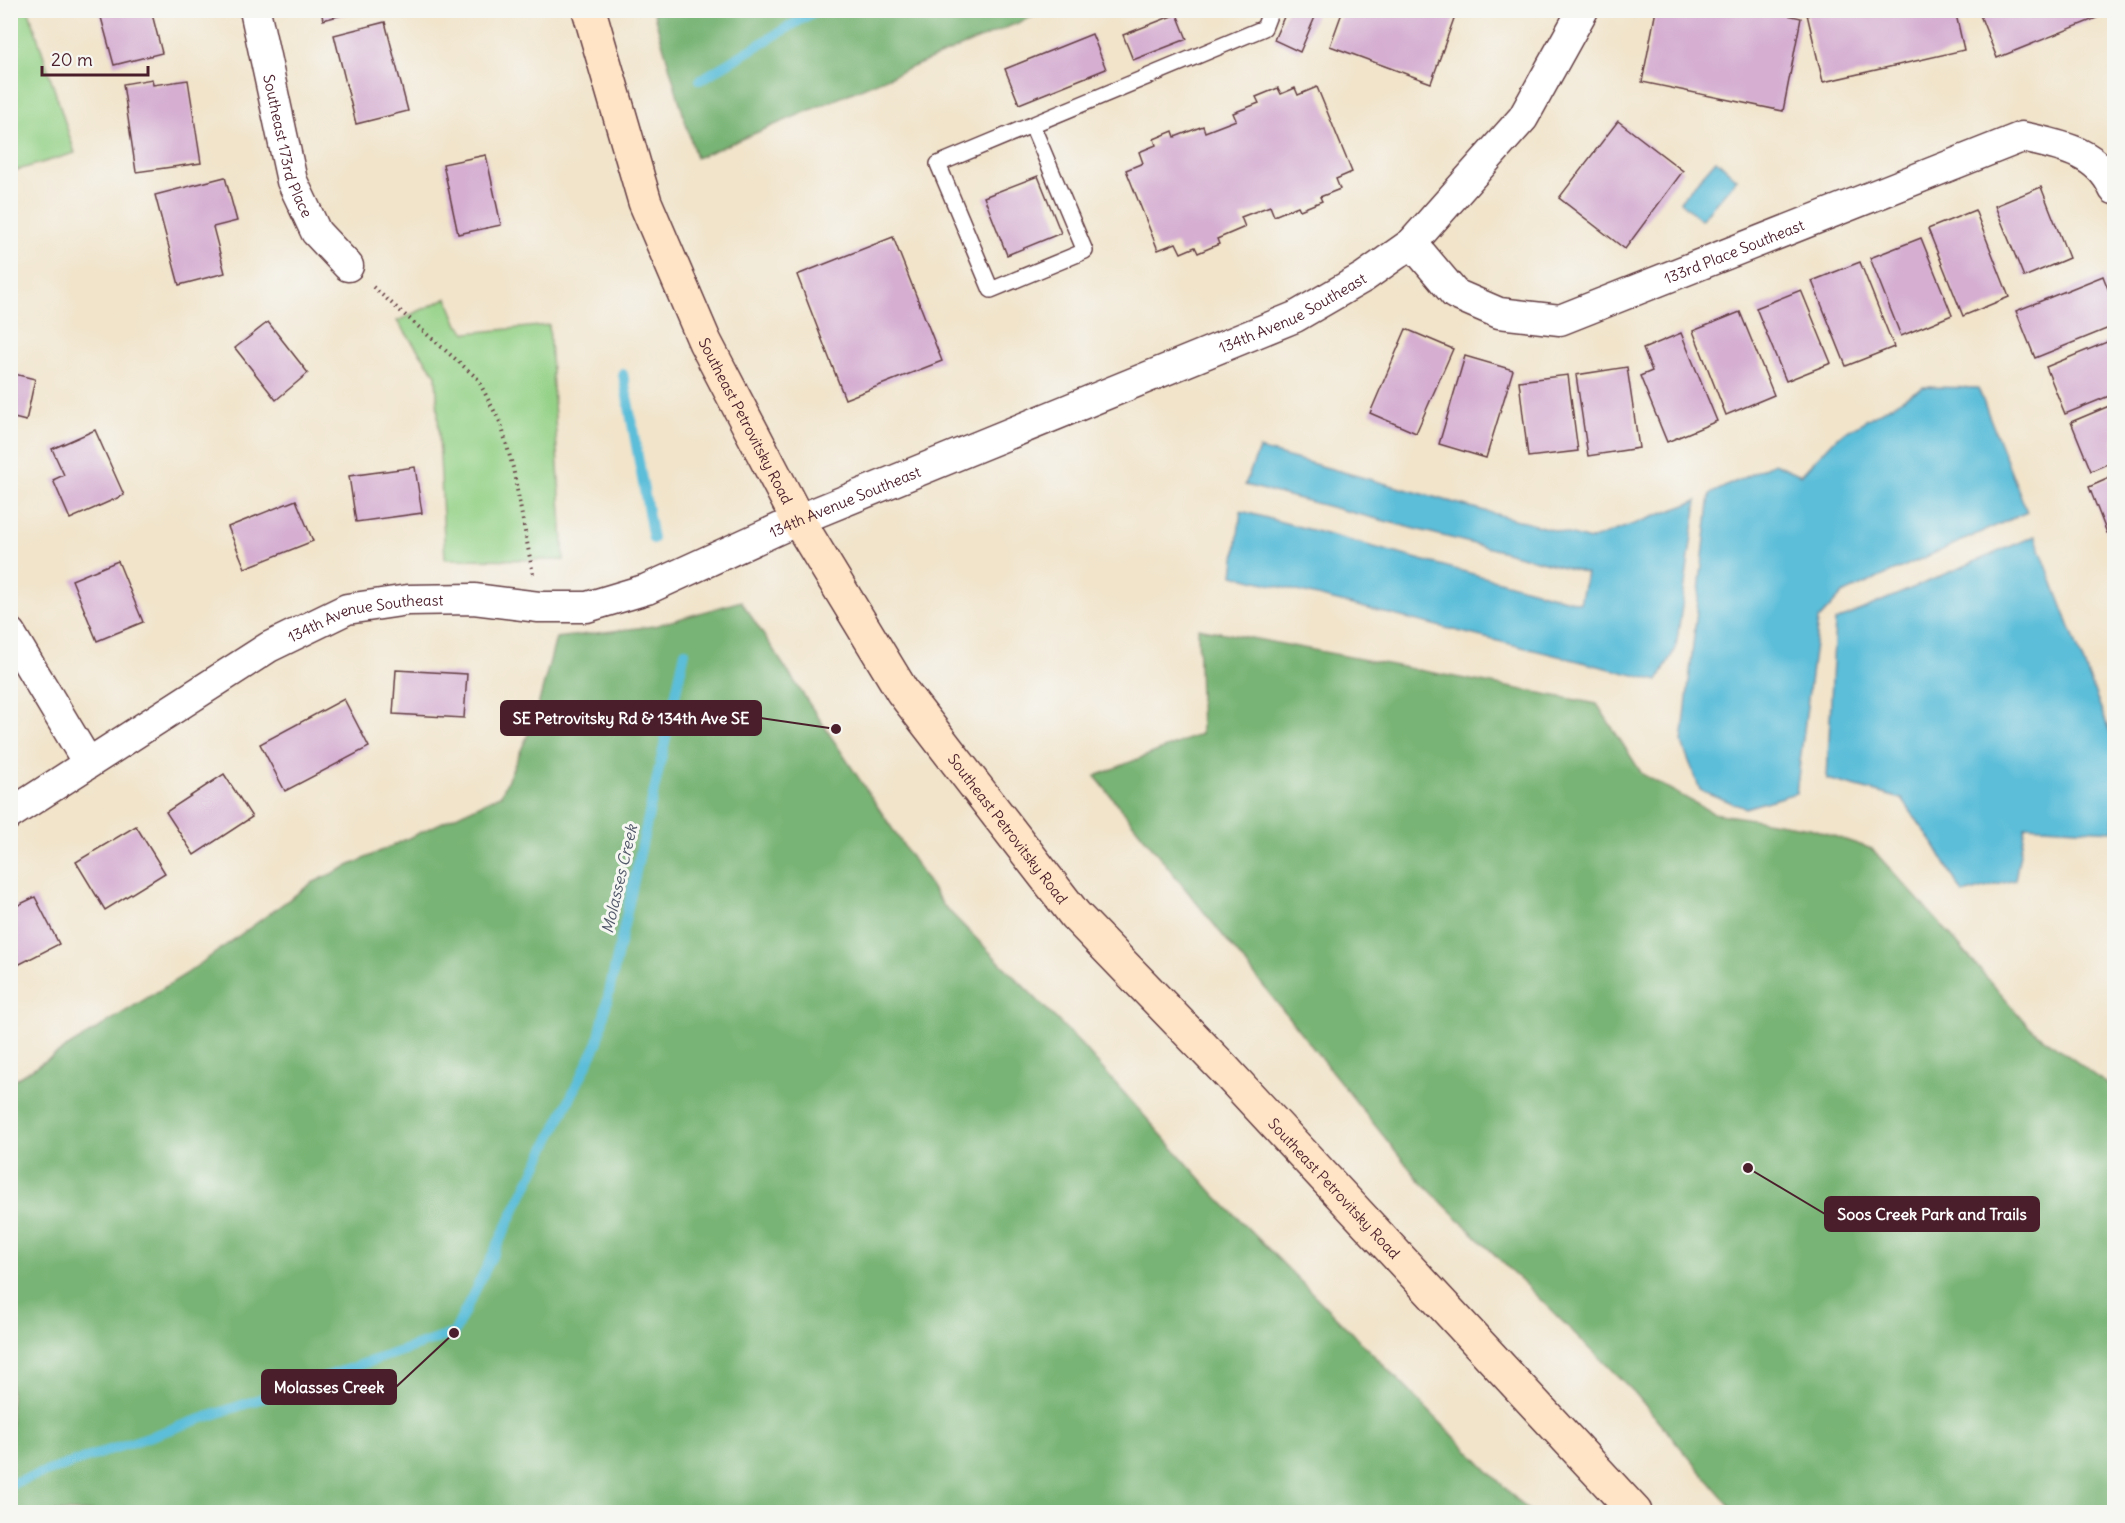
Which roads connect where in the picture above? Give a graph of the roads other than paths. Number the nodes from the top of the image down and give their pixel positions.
1 (255, 10) edge
2 (589, 10) edge
3 (1270, 10) edge
4 (1583, 10) edge
5 (1032, 125) junction
6 (2115, 189) edge
7 (1412, 243) junction
8 (348, 266) road end
9 (798, 520) junction
10 (10, 633) edge
11 (88, 763) junction
12 (10, 814) edge
13 (1635, 1512) edge

1 - 8 street, Southeast 173rd Place
2 - 9 main road, Southeast Petrovitsky Road
3 - 5 lane
4 - 7 street, 134th Avenue Southeast
5 - 5 lane
6 - 7 street, 133rd Place Southeast
7 - 9 street, 134th Avenue Southeast
9 - 11 street, 134th Avenue Southeast
9 - 13 main road, Southeast Petrovitsky Road
10 - 11 street
11 - 12 street, 134th Avenue Southeast

